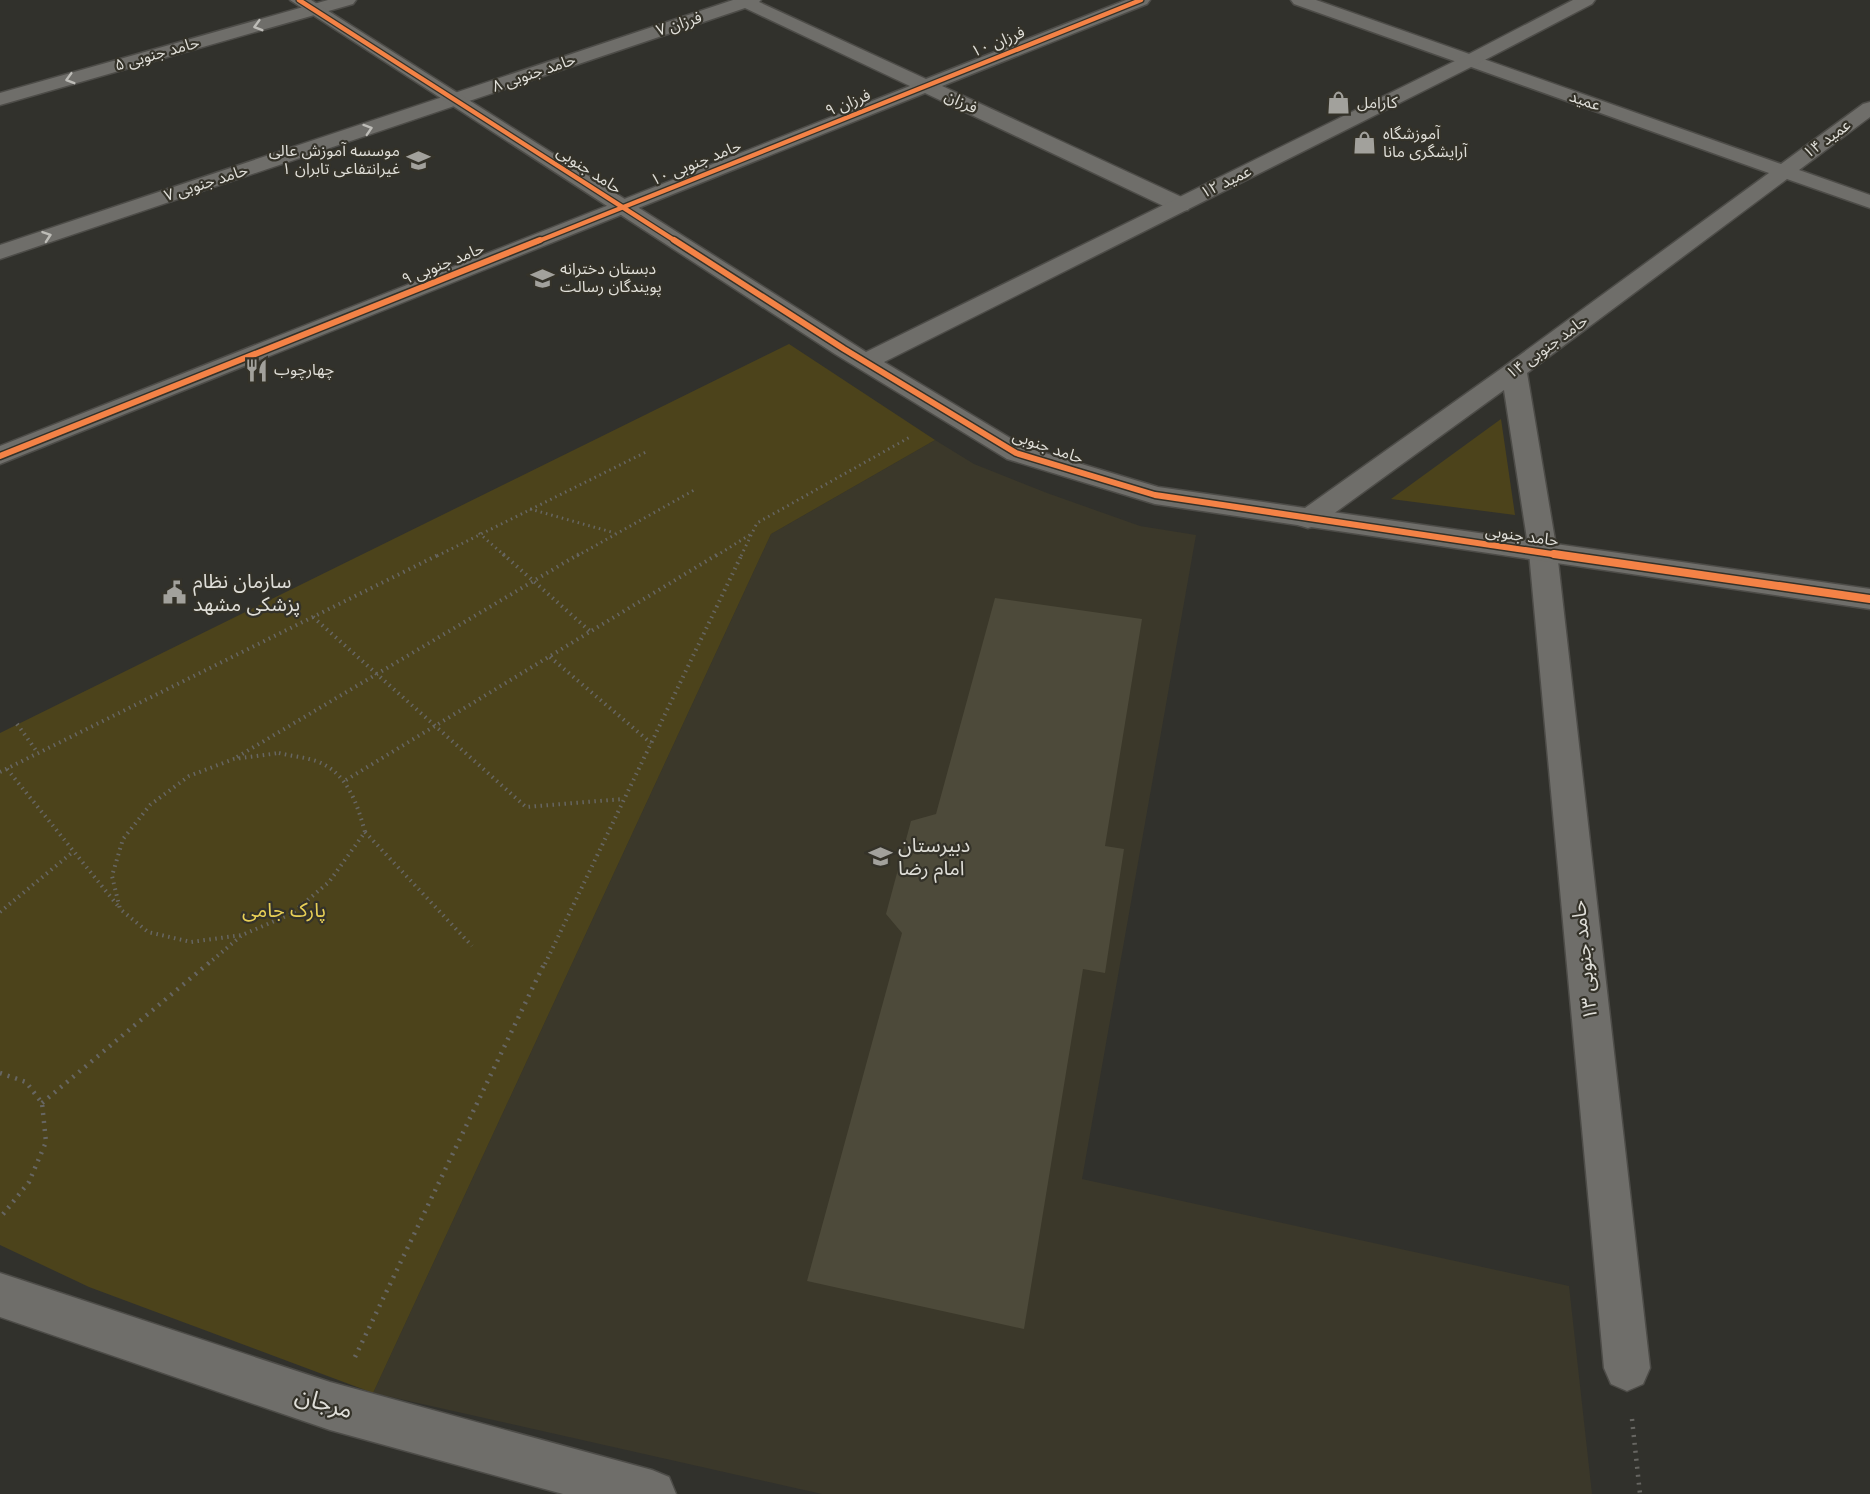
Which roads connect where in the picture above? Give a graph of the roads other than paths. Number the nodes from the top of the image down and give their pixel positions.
1 (347, 0) edge
2 (1141, 0) edge
3 (1299, 0) edge
4 (1586, 0) edge
5 (747, 1) edge
6 (307, 5) edge
7 (613, 47) joint
8 (1471, 60) junction
9 (926, 86) junction
10 (0, 99) edge
11 (455, 99) junction
12 (1870, 108) edge
13 (779, 144) joint
14 (1784, 171) junction
15 (1870, 202) edge
16 (1180, 205) junction
17 (623, 207) junction
18 (0, 252) edge
19 (865, 362) junction
20 (1514, 371) junction
21 (0, 456) edge
22 (1308, 519) junction
23 (1543, 552) junction
24 (1870, 599) edge
25 (0, 1295) edge
26 (1627, 1368) road end
27 (652, 1494) edge

1 - 6 street, حامد جنوبی ۵
2 - 9 street, فرزان ۱۰
3 - 8 street, عمید
4 - 8 street, عمید ۱۲
5 - 7 street, فرزان ۷
5 - 9 street, فرزان
6 -> 10 street, حامد جنوبی ۵
6 - 11 street, حامد جنوبی
7 - 11 street, حامد جنوبی ۸
8 - 14 street, عمید
8 - 16 street, عمید ۱۲
9 - 13 street, فرزان ۹
9 - 16 street, فرزان
11 - 17 street, حامد جنوبی
18 -> 11 street, حامد جنوبی ۷
12 - 14 street, عمید ۱۴
13 - 17 street, حامد جنوبی ۱۰
14 - 15 street, عمید
14 - 20 street, حامد جنوبی ۱۴
16 - 19 street, عمید ۱۲
17 - 19 street, حامد جنوبی
17 - 21 street, حامد جنوبی ۹
19 - 22 street, حامد جنوبی
20 - 22 street, حامد جنوبی ۱۴
20 - 23 street, حامد جنوبی ۱۳
22 - 23 street, حامد جنوبی
23 - 24 street, حامد جنوبی
23 - 26 street, حامد جنوبی ۱۳
25 - 27 street, مرجان

